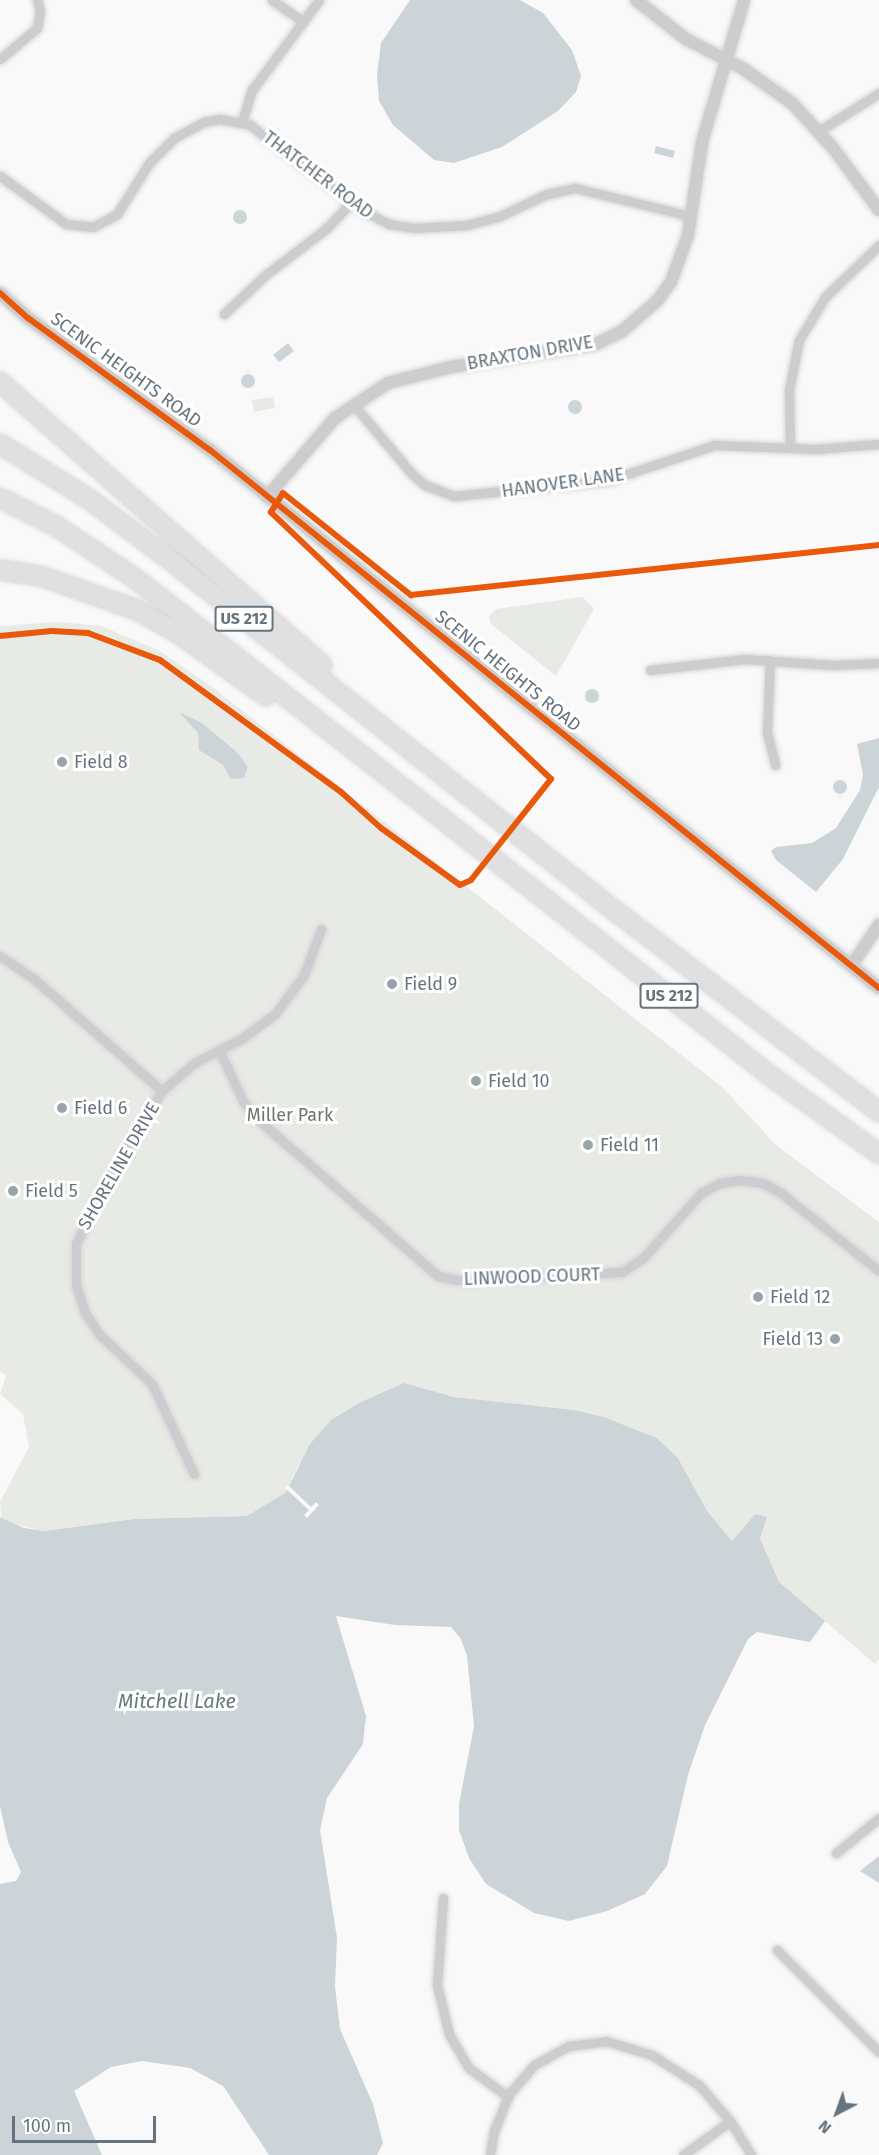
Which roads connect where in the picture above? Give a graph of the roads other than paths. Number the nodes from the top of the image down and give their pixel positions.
1 (37, 0) edge
2 (272, 0) edge
3 (319, 0) edge
4 (636, 0) edge
5 (744, 0) edge
6 (303, 22) junction
7 (0, 59) edge
8 (724, 60) junction
9 (879, 93) edge
10 (243, 122) junction
11 (819, 131) junction
12 (0, 176) edge
13 (351, 202) junction
14 (879, 210) edge
15 (690, 216) junction
16 (879, 245) edge
17 (0, 293) edge
18 (0, 305) edge
19 (224, 314) dead end
20 (28, 318) junction
21 (0, 382) edge
22 (353, 405) junction
23 (0, 444) edge
24 (879, 444) edge
25 (790, 447) junction
26 (267, 497) junction
27 (0, 498) edge
28 (0, 570) edge
29 (770, 660) junction
30 (879, 663) edge
31 (650, 670) dead end
32 (775, 765) dead end
33 (481, 805) junction
34 (462, 835) junction
35 (879, 925) edge
36 (321, 929) dead end
37 (0, 956) edge
38 (851, 966) junction
39 (879, 988) edge
40 (219, 1050) junction
41 (162, 1091) junction
42 (879, 1110) edge
43 (879, 1154) edge
44 (879, 1271) edge
45 (194, 1474) dead end
46 (879, 1818) edge
47 (836, 1853) dead end
48 (443, 1898) dead end
49 (777, 1950) dead end
50 (879, 2052) edge
51 (508, 2097) junction
52 (730, 2121) junction
53 (490, 2155) edge
54 (683, 2155) edge
55 (752, 2155) edge

1 - 7 street
2 - 6 street
3 - 6 street
4 - 8 street
5 - 8 street, BRAXTON DRIVE
6 - 10 street
8 - 11 street
8 - 15 street, BRAXTON DRIVE
9 - 11 street
10 - 12 street, THATCHER ROAD
10 - 13 street, THATCHER ROAD
11 - 14 street
13 - 15 street, THATCHER ROAD
13 - 19 street
15 - 22 street, BRAXTON DRIVE
16 - 25 street
17 - 20 street, SCENIC HEIGHTS ROAD
18 - 20 street, SCENIC HEIGHTS ROAD
20 - 26 street, SCENIC HEIGHTS ROAD
21 - 33 highway
22 - 25 street, HANOVER LANE
22 - 26 street, BRAXTON DRIVE
23 - 33 highway, US 212
24 - 25 street, HANOVER LANE
26 - 38 street, SCENIC HEIGHTS ROAD
27 - 34 highway, US 212
28 - 34 highway
29 - 30 street
29 - 31 street
29 - 32 street
33 - 42 highway, US 212
34 - 43 highway, US 212
35 - 38 street
36 - 40 street, SHORELINE DRIVE
37 - 41 street
38 - 39 street, SCENIC HEIGHTS ROAD
40 - 41 street, SHORELINE DRIVE
40 - 44 street, LINWOOD COURT
41 - 45 street, SHORELINE DRIVE
46 - 47 street
48 - 51 street
49 - 50 street
51 - 52 street
51 - 53 street
52 - 54 street
52 - 55 street

